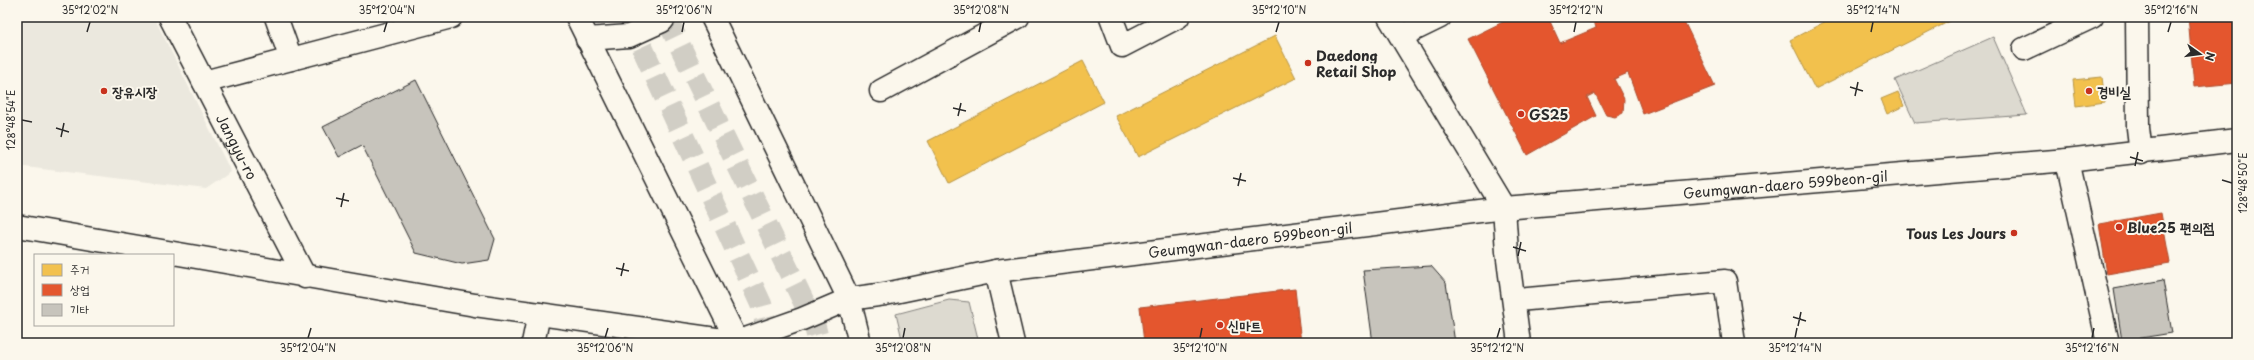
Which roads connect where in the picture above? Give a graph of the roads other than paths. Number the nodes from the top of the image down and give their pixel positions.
1 (170, 17) edge
2 (276, 17) edge
3 (451, 17) edge
4 (577, 17) edge
5 (665, 17) edge
6 (712, 17) edge
7 (1018, 17) edge
8 (1111, 17) edge
9 (1178, 17) edge
10 (1389, 17) edge
11 (1440, 17) edge
12 (2092, 17) edge
13 (2137, 17) edge
14 (1401, 36) junction
15 (587, 39) junction
16 (2024, 49) dead end
17 (291, 59) junction
18 (204, 82) junction
19 (881, 91) dead end
20 (2237, 140) edge
21 (2140, 153) junction
22 (2067, 160) junction
23 (1504, 208) junction
24 (17, 226) edge
25 (996, 271) junction
26 (305, 277) junction
27 (849, 299) junction
28 (1518, 300) dead end
29 (539, 314) junction
30 (534, 343) edge
31 (737, 343) edge
32 (860, 343) edge
33 (1014, 343) edge
34 (1519, 343) edge
35 (1734, 343) edge
36 (2108, 343) edge

1 - 18 street, Jangyu-ro
2 - 17 street
3 - 17 street
4 - 15 street
5 - 15 street
6 - 27 street
7 - 19 street
8 - 9 street
10 - 14 street
11 - 14 street
12 - 16 street
13 - 21 street
14 - 23 street
15 - 31 street
17 - 18 street
18 - 26 street, Jangyu-ro
20 - 21 street, Geumgwan-daero 599beon-gil
21 - 22 street, Geumgwan-daero 599beon-gil
22 - 23 street, Geumgwan-daero 599beon-gil
22 - 36 street
23 - 25 street, Geumgwan-daero 599beon-gil
23 - 34 street
24 - 26 street
25 - 27 street, Geumgwan-daero 599beon-gil
25 - 33 street
26 - 29 street
27 - 31 street, Geumgwan-daero 599beon-gil
27 - 32 street
28 - 35 street
29 - 30 street
29 - 31 street

